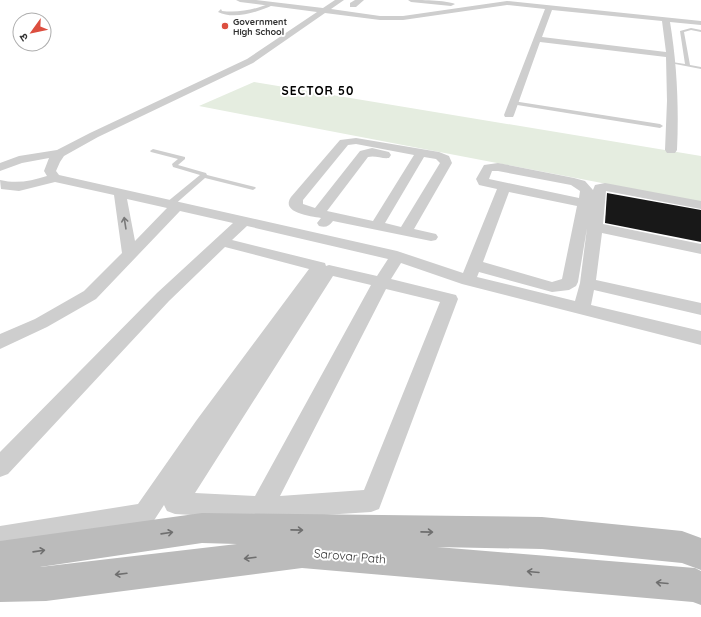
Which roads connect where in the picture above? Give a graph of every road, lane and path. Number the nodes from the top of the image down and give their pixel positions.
1 (240, 0) edge
2 (340, 0) edge
3 (360, 0) edge
4 (411, 0) edge
5 (421, 0) edge
6 (456, 0) edge
7 (494, 0) edge
8 (539, 2) edge
9 (480, 3) edge
10 (272, 4) junction
11 (618, 4) dead end
12 (353, 5) dead end
13 (549, 7) junction
14 (233, 9) dead end
15 (222, 10) dead end
16 (326, 10) junction
17 (253, 12) junction
18 (666, 20) junction
19 (701, 23) edge
20 (701, 30) edge
21 (537, 39) junction
22 (672, 60) junction
23 (688, 66) junction
24 (701, 68) edge
25 (513, 103) junction
26 (509, 115) dead end
27 (660, 126) dead end
28 (671, 150) dead end
29 (153, 152) dead end
30 (60, 154) junction
31 (418, 158) junction
32 (0, 167) edge
33 (204, 176) junction
34 (55, 178) junction
35 (0, 184) edge
36 (504, 187) junction
37 (253, 188) dead end
38 (120, 194) junction
39 (584, 203) junction
40 (173, 205) junction
41 (701, 205) edge
42 (325, 214) junction
43 (244, 221) junction
44 (377, 225) junction
45 (594, 227) junction
46 (406, 231) junction
47 (313, 237) junction
48 (431, 237) dead end
49 (222, 242) junction
50 (701, 249) edge
51 (129, 253) junction
52 (397, 256) junction
53 (474, 264) junction
54 (468, 280) junction
55 (381, 282) junction
56 (588, 283) junction
57 (581, 309) junction
58 (701, 309) edge
59 (701, 338) edge
60 (0, 342) edge
61 (0, 467) edge
62 (261, 508) junction
63 (0, 538) edge
64 (701, 554) edge
65 (0, 557) edge
66 (0, 585) edge
67 (701, 588) edge

1 - 10 street
2 - 16 street
3 - 12 street
4 - 5 street
5 - 6 street
7 - 8 street
8 - 11 street
9 - 13 street
9 - 16 street
10 - 16 street
10 - 17 lane
13 - 18 street
13 - 21 street
14 - 17 lane
15 - 17 lane
16 - 30 street
18 - 19 street
18 - 22 street
20 - 23 lane
21 - 22 street
21 - 25 street
22 - 23 lane
22 - 28 street
23 - 24 lane
25 - 26 street
25 - 27 lane
29 - 33 lane
30 - 32 street
30 - 34 street
31 - 42 street
31 - 42 street
31 - 44 street
31 - 46 street
33 - 37 lane
33 - 40 lane
34 - 35 street
34 - 38 street
36 - 39 street
36 - 39 street
36 - 53 street
38 - 40 street
51 -> 38 street
39 - 53 street
40 - 43 street
40 - 51 street
41 - 45 street
42 - 44 street
42 - 47 street
43 - 47 street
43 - 49 street
44 - 46 street
45 - 50 street
45 - 56 street
46 - 48 street
47 - 52 street
49 - 61 street
49 - 63 street
51 - 60 street
52 - 54 street
52 - 55 street
53 - 54 street
54 - 57 street
55 - 62 street
55 - 62 street
55 - 62 street
56 - 57 street
56 - 58 street
57 - 59 street
65 -> 64 main road
67 -> 66 main road, Sarovar Path

